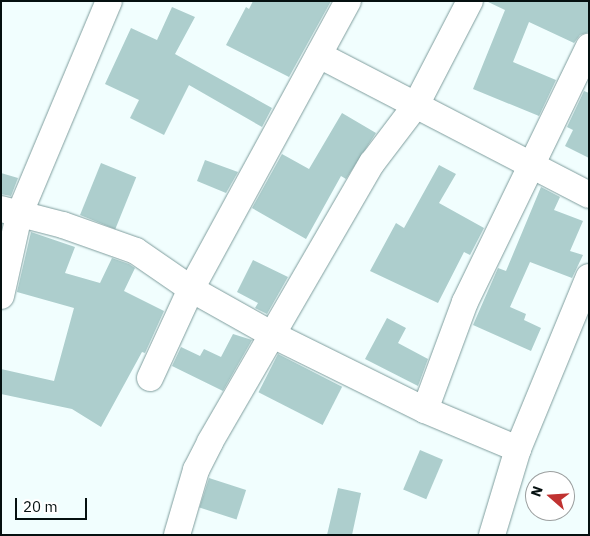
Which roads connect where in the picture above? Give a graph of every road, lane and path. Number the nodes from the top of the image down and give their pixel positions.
1 (109, 1) edge
2 (348, 1) edge
3 (470, 1) edge
4 (589, 46) edge
5 (319, 55) junction
6 (416, 105) junction
7 (531, 163) junction
8 (589, 195) edge
9 (10, 212) edge
10 (589, 277) edge
11 (190, 288) junction
12 (1, 296) edge
13 (273, 335) junction
14 (150, 378) dead end
15 (425, 410) junction
16 (518, 449) junction
17 (177, 535) edge
18 (492, 535) edge

1 - 9 street
2 - 5 street
3 - 6 street
4 - 7 street
5 - 6 street
5 - 11 street
6 - 7 street
6 - 13 street
7 - 8 street
7 - 15 street
9 - 11 street
9 - 12 street
10 - 16 street
11 - 13 street
11 - 14 street
13 - 15 street
13 - 17 street
15 - 16 street
16 - 18 street

